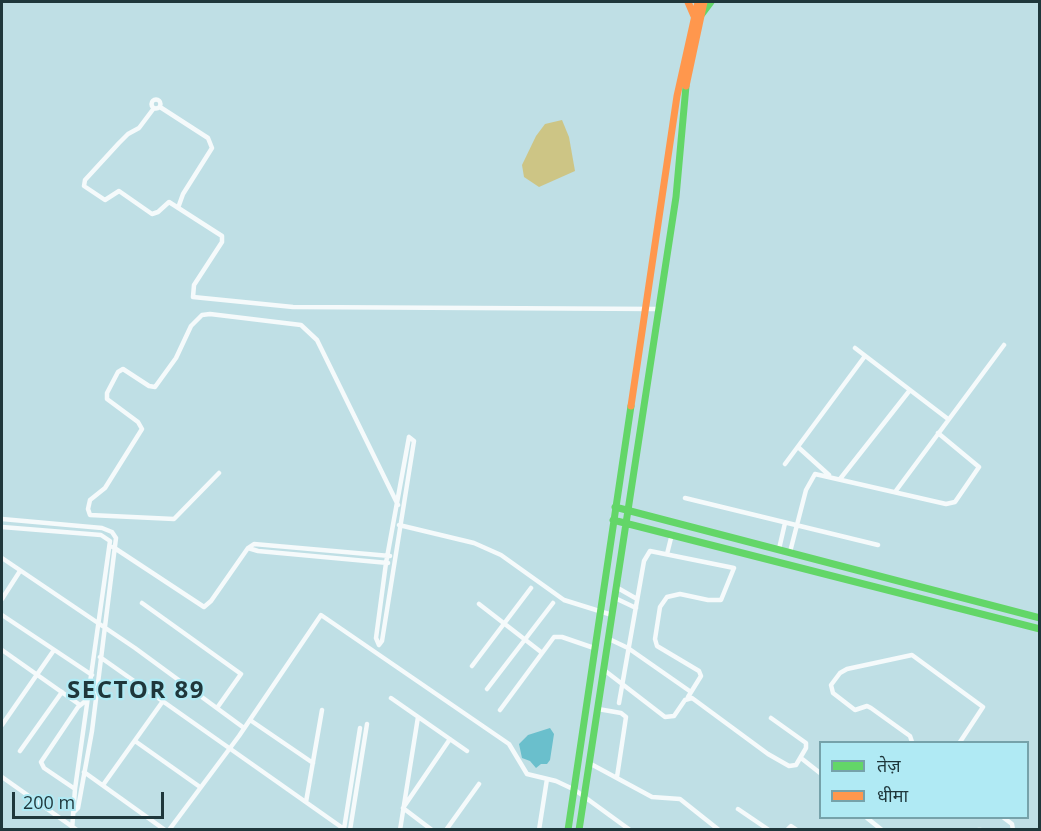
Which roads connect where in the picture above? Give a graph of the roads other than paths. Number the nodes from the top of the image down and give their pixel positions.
1 (688, 2) edge
2 (698, 2) edge
3 (704, 2) edge
4 (711, 2) edge
5 (697, 18) junction
6 (178, 208) junction
7 (645, 313) junction
8 (658, 314) junction
9 (1004, 345) dead end
10 (855, 348) dead end
11 (865, 356) junction
12 (910, 390) junction
13 (948, 420) junction
14 (938, 433) junction
15 (798, 447) junction
16 (785, 464) dead end
17 (219, 473) dead end
18 (831, 476) junction
19 (840, 479) junction
20 (895, 492) junction
21 (685, 498) dead end
22 (398, 505) junction
23 (615, 507) junction
24 (626, 510) junction
25 (2, 519) edge
26 (613, 520) junction
27 (624, 521) junction
28 (785, 523) junction
29 (394, 524) junction
30 (401, 526) junction
31 (797, 526) junction
32 (2, 527) edge
33 (112, 532) junction
34 (672, 534) junction
35 (108, 538) junction
36 (878, 545) dead end
37 (113, 547) junction
38 (248, 548) junction
39 (779, 549) junction
40 (790, 552) junction
41 (667, 554) junction
42 (388, 555) junction
43 (394, 556) junction
44 (2, 558) edge
45 (386, 563) junction
46 (393, 563) junction
47 (20, 571) junction
48 (616, 587) junction
49 (531, 588) dead end
50 (615, 598) junction
51 (2, 599) edge
52 (637, 599) junction
53 (142, 603) dead end
54 (553, 603) dead end
55 (479, 604) dead end
56 (636, 608) junction
57 (599, 611) junction
58 (2, 615) edge
59 (612, 615) junction
60 (1040, 618) edge
61 (97, 622) junction
62 (504, 624) junction
63 (104, 626) junction
64 (1040, 629) edge
65 (609, 639) junction
66 (525, 640) junction
67 (594, 648) junction
68 (628, 648) junction
69 (2, 650) edge
70 (54, 650) junction
71 (541, 652) junction
72 (100, 657) junction
73 (472, 666) dead end
74 (604, 670) junction
75 (36, 674) junction
76 (92, 675) junction
77 (621, 685) junction
78 (487, 689) dead end
79 (62, 692) junction
80 (692, 692) junction
81 (391, 698) dead end
82 (688, 698) junction
83 (89, 699) junction
84 (163, 701) junction
85 (619, 703) dead end
86 (80, 705) junction
87 (217, 708) junction
88 (598, 709) junction
89 (322, 710) dead end
90 (500, 710) dead end
91 (418, 717) junction
92 (771, 718) dead end
93 (250, 720) junction
94 (367, 724) dead end
95 (2, 725) edge
96 (244, 728) junction
97 (360, 728) dead end
98 (450, 740) junction
99 (135, 741) junction
100 (912, 741) edge
101 (961, 741) edge
102 (229, 748) junction
103 (467, 751) dead end
104 (20, 752) dead end
105 (801, 758) junction
106 (313, 763) junction
107 (589, 763) junction
108 (84, 772) junction
109 (819, 772) edge
110 (2, 777) edge
111 (617, 777) junction
112 (547, 779) junction
113 (479, 784) dead end
114 (103, 785) junction
115 (200, 787) junction
116 (75, 789) junction
117 (575, 790) junction
118 (584, 798) junction
119 (306, 802) junction
120 (403, 808) junction
121 (738, 809) dead end
122 (75, 812) junction
123 (868, 819) edge
124 (74, 828) edge
125 (344, 829) edge
126 (167, 830) edge
127 (350, 830) edge
128 (400, 830) edge
129 (432, 830) edge
130 (446, 830) edge
131 (539, 830) edge
132 (568, 830) edge
133 (579, 830) edge
134 (630, 830) edge
135 (719, 830) edge
136 (769, 830) edge
137 (788, 830) edge
138 (796, 830) edge
139 (882, 830) edge

1 - 5 street
2 - 5 street
3 - 5 street
4 - 5 street
5 - 7 street
5 - 8 street
6 - 6 street
6 - 7 street
7 - 8 street
7 - 23 street
8 - 24 street
9 - 13 street
10 - 11 street
11 - 12 street
11 - 15 street
12 - 13 street
12 - 19 street
13 - 14 street
14 - 20 street
14 - 20 street
15 - 16 street
15 - 18 street
17 - 22 street
18 - 19 street
18 - 31 street
19 - 20 street
21 - 28 street
22 - 29 street
22 - 30 street
23 - 24 street
23 - 26 street
24 - 27 street
24 - 39 street
25 - 33 street
26 - 27 street
26 - 57 street
27 - 34 street
27 - 48 street
28 - 31 street
28 - 39 street
29 - 30 street
29 - 42 street
30 - 43 street
30 - 57 street
31 - 36 street
31 - 40 street
32 - 35 street
33 - 35 street
33 - 37 street
34 - 41 street
34 - 64 street
35 - 37 street
37 - 38 street
37 - 61 street
37 - 63 street
38 - 42 street
38 - 45 street
39 - 40 street
40 - 60 street
41 - 52 street
41 - 80 street
42 - 43 street
42 - 45 street
43 - 46 street
44 - 47 street
45 - 46 street
45 - 46 street
47 - 51 street
47 - 61 street
48 - 50 street
48 - 52 street
49 - 62 street
50 - 56 street
50 - 59 street
52 - 56 street
53 - 87 street
54 - 66 street
55 - 62 street
56 - 68 street
57 - 59 street
57 - 67 street
58 - 70 street
59 - 65 street
61 - 63 street
61 - 76 street
62 - 66 street
62 - 73 street
63 - 72 street
63 - 87 street
65 - 68 street
65 - 74 street
66 - 71 street
66 - 78 street
67 - 71 street
67 - 117 street
68 - 77 street
68 - 80 street
69 - 75 street
70 - 75 street
70 - 76 street
71 - 90 street
72 - 84 street
72 - 108 street
74 - 77 street
74 - 88 street
75 - 79 street
75 - 95 street
76 - 83 street
77 - 82 street
77 - 85 street
79 - 86 street
79 - 104 street
80 - 82 street
81 - 91 street
82 - 105 street
83 - 86 street
83 - 116 street
84 - 99 street
84 - 102 street
86 - 116 street
87 - 96 street
88 - 107 street
88 - 111 street
89 - 106 street
91 - 98 street
91 - 120 street
92 - 105 street
93 - 96 street
93 - 106 street
93 - 112 street
94 - 127 street
96 - 102 street
97 - 125 street
98 - 103 street
98 - 120 street
99 - 114 street
99 - 115 street
100 - 101 street
102 - 115 street
102 - 119 street
105 - 109 street
106 - 119 street
107 - 111 street
107 - 118 street
108 - 114 street
108 - 122 street
110 - 124 street
111 - 135 street
112 - 117 street
112 - 131 street
113 - 130 street
114 - 126 street
115 - 126 street
116 - 122 street
117 - 118 street
117 - 132 street
118 - 133 street
118 - 134 street
119 - 125 street
120 - 128 street
120 - 129 street
121 - 136 street
122 - 124 street
123 - 139 street
137 - 138 street

